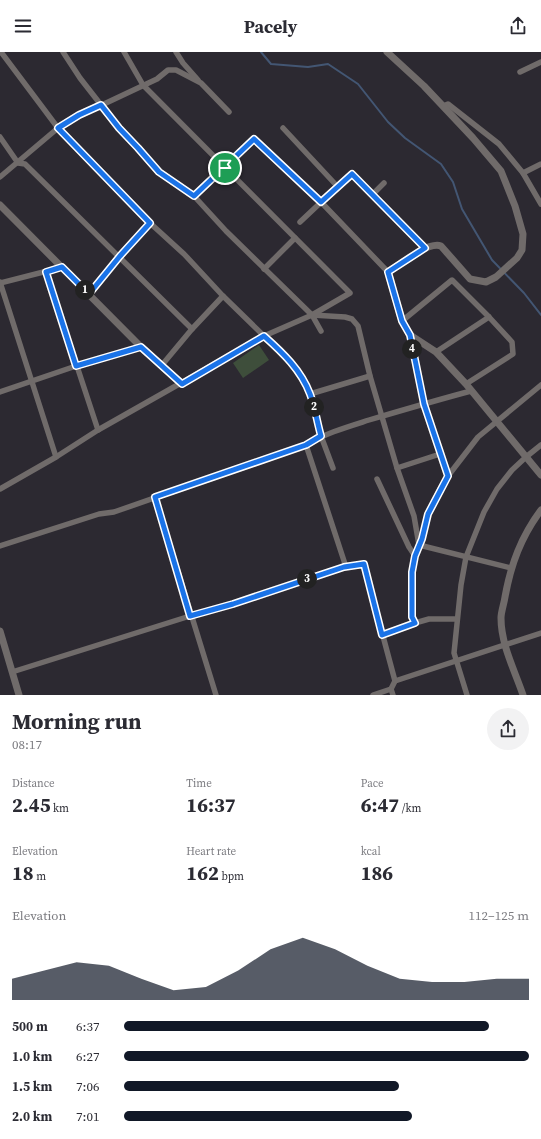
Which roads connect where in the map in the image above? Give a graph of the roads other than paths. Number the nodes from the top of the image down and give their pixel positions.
1 (1, 52) edge
2 (63, 52) edge
3 (124, 52) edge
4 (176, 52) edge
5 (387, 52) edge
6 (541, 62) edge
7 (520, 72) dead end
8 (202, 83) junction
9 (143, 85) junction
10 (101, 105) junction
11 (443, 106) junction
12 (229, 112) dead end
13 (58, 128) junction
14 (283, 128) dead end
15 (0, 137) edge
16 (254, 139) joint
17 (18, 163) junction
18 (541, 164) edge
19 (225, 168) junction
20 (523, 173) junction
21 (0, 177) edge
22 (384, 183) dead end
23 (338, 186) junction
24 (372, 195) junction
25 (194, 196) junction
26 (321, 202) junction
27 (541, 204) edge
28 (0, 205) edge
29 (300, 222) dead end
30 (150, 223) junction
31 (295, 238) junction
32 (425, 248) junction
33 (120, 256) junction
34 (62, 267) junction
35 (264, 269) junction
36 (46, 272) junction
37 (388, 272) junction
38 (0, 283) edge
39 (89, 294) junction
40 (223, 296) junction
41 (312, 315) junction
42 (489, 317) junction
43 (402, 321) junction
44 (192, 329) junction
45 (321, 331) dead end
46 (410, 335) junction
47 (264, 336) junction
48 (141, 347) junction
49 (436, 352) junction
50 (162, 365) junction
51 (76, 366) junction
52 (370, 376) junction
53 (32, 381) junction
54 (182, 384) junction
55 (466, 384) junction
56 (541, 385) edge
57 (471, 391) junction
58 (0, 392) edge
59 (310, 394) junction
60 (424, 404) junction
61 (382, 416) junction
62 (496, 421) junction
63 (98, 430) junction
64 (321, 436) junction
65 (306, 445) junction
66 (541, 445) edge
67 (440, 454) junction
68 (56, 457) junction
69 (526, 457) junction
70 (333, 468) dead end
71 (397, 468) junction
72 (541, 475) edge
73 (448, 476) junction
74 (377, 479) dead end
75 (0, 489) edge
76 (155, 497) junction
77 (541, 510) edge
78 (419, 545) junction
79 (0, 546) edge
80 (415, 556) junction
81 (466, 557) junction
82 (346, 567) junction
83 (512, 568) junction
84 (190, 616) junction
85 (457, 619) junction
86 (415, 623) junction
87 (0, 631) edge
88 (541, 634) edge
89 (382, 635) junction
90 (506, 646) junction
91 (456, 661) junction
92 (12, 672) junction
93 (395, 681) junction
94 (392, 692) edge
95 (19, 695) edge
96 (216, 695) edge
97 (372, 695) edge
98 (467, 695) edge
99 (523, 695) edge

1 - 13 street
2 - 10 street
3 - 9 street
4 - 8 street
5 - 11 street
6 - 7 street
8 - 9 street
8 - 12 street
9 - 10 street
9 - 19 street
10 - 13 street
10 - 25 street
11 - 20 street
11 - 32 street
13 - 17 street
13 - 30 street
14 - 23 street
15 - 17 street
16 - 19 street
16 - 26 lane
17 - 21 street
17 - 33 street
18 - 20 street
19 - 25 street
19 - 31 street
20 - 27 street
22 - 24 street
23 - 24 street
23 - 26 street
24 - 32 street
25 - 35 street
26 - 29 street
26 - 37 street
28 - 34 street
30 - 33 street
30 - 40 street
31 - 35 street
31 - 41 street
32 - 37 street
33 - 39 street
33 - 44 street
34 - 36 street
34 - 39 street
35 - 41 street
36 - 38 street
36 - 51 street
37 - 43 street
38 - 53 street
39 - 48 street
40 - 44 street
40 - 47 street
41 - 45 street
41 - 47 street
41 - 52 street
42 - 43 street
42 - 49 street
42 - 55 street
43 - 46 street
44 - 50 street
46 - 49 street
46 - 60 street
47 - 54 street
47 - 59 street
48 - 50 street
48 - 51 street
49 - 55 street
50 - 54 street
51 - 53 street
51 - 63 street
52 - 59 street
52 - 61 street
53 - 58 street
53 - 68 street
54 - 63 street
55 - 57 street
56 - 62 street
57 - 60 street
57 - 62 street
59 - 64 street
60 - 61 street
60 - 67 street
61 - 64 street
61 - 71 street
62 - 69 street
62 - 73 street
63 - 68 street
64 - 65 street
64 - 70 street
65 - 76 street
65 - 82 street
66 - 69 street
67 - 71 street
67 - 73 street
68 - 75 street
69 - 72 street
69 - 81 street
71 - 78 street
73 - 78 street
74 - 80 street
76 - 79 street
76 - 84 street
77 - 83 street
78 - 80 street
78 - 81 street
80 - 86 street
81 - 83 street
81 - 85 street
82 - 84 street
82 - 89 street
83 - 90 street
84 - 92 street
84 - 96 street
85 - 86 street
85 - 91 street
86 - 89 street
87 - 92 street
88 - 90 street
89 - 93 street
90 - 91 street
90 - 99 street
91 - 93 street
91 - 98 street
92 - 95 street
93 - 94 street
94 - 97 street

